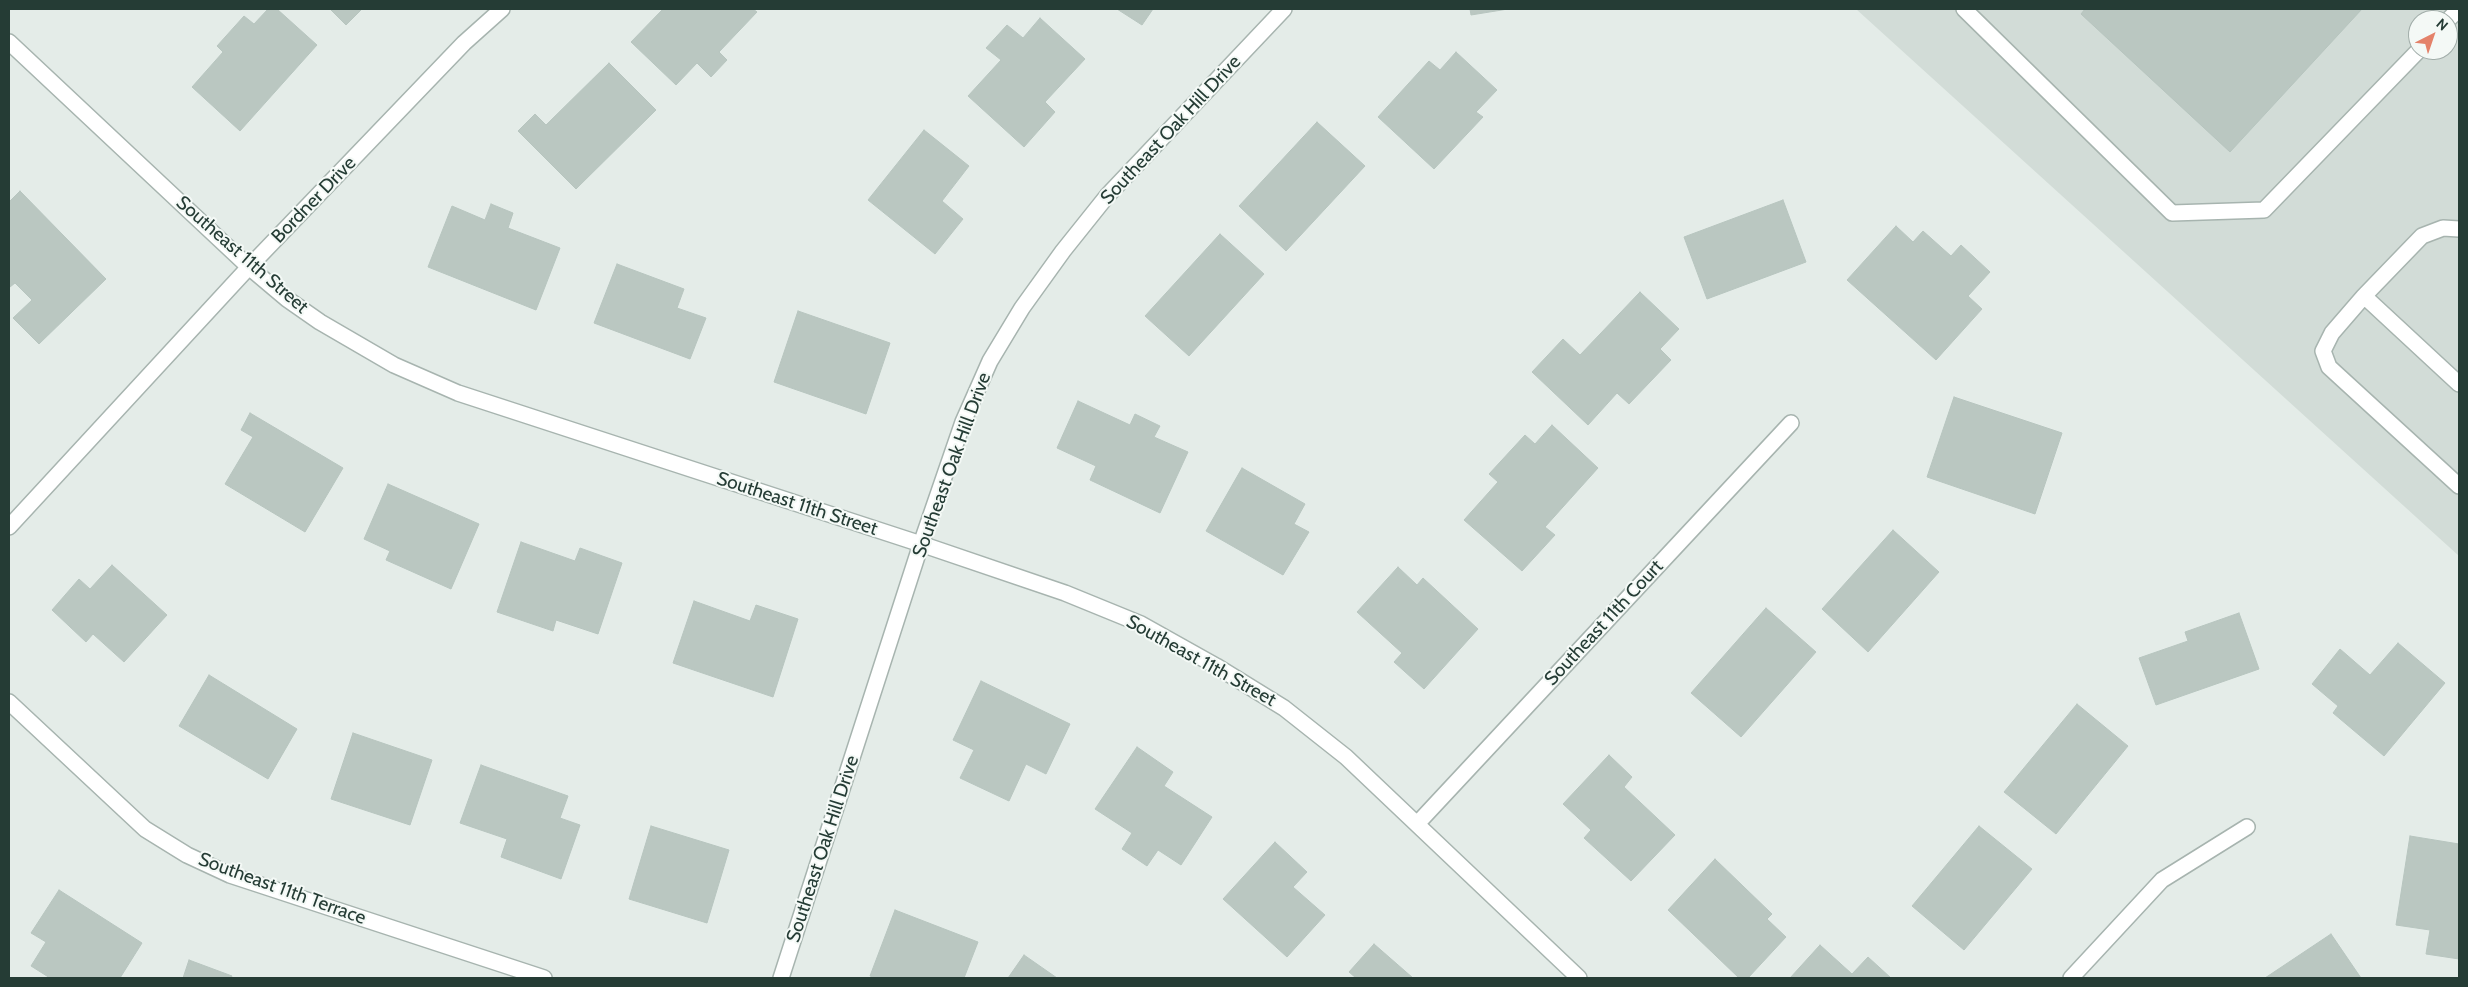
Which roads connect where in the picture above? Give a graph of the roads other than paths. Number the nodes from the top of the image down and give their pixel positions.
1 (502, 9) edge
2 (1284, 9) edge
3 (1964, 9) edge
4 (9, 42) edge
5 (2409, 60) edge
6 (2459, 229) edge
7 (250, 267) junction
8 (2364, 296) junction
9 (2459, 384) edge
10 (1791, 423) dead end
11 (2459, 486) edge
12 (9, 527) edge
13 (921, 544) junction
14 (9, 702) edge
15 (1416, 824) junction
16 (2247, 827) dead end
17 (544, 978) edge
18 (781, 978) edge
19 (1579, 978) edge
20 (2071, 978) edge

1 - 7 street, Bordner Drive
2 - 13 street, Southeast Oak Hill Drive
3 - 5 street
4 - 7 street, Southeast 11th Street
6 - 8 street
7 - 12 street, Bordner Drive
7 - 13 street, Southeast 11th Street
8 - 9 street
8 - 11 street
10 - 15 street, Southeast 11th Court
13 - 15 street, Southeast 11th Street
13 - 18 street, Southeast Oak Hill Drive
14 - 17 street, Southeast 11th Terrace
15 - 19 street, Southeast 11th Street
16 - 20 street

